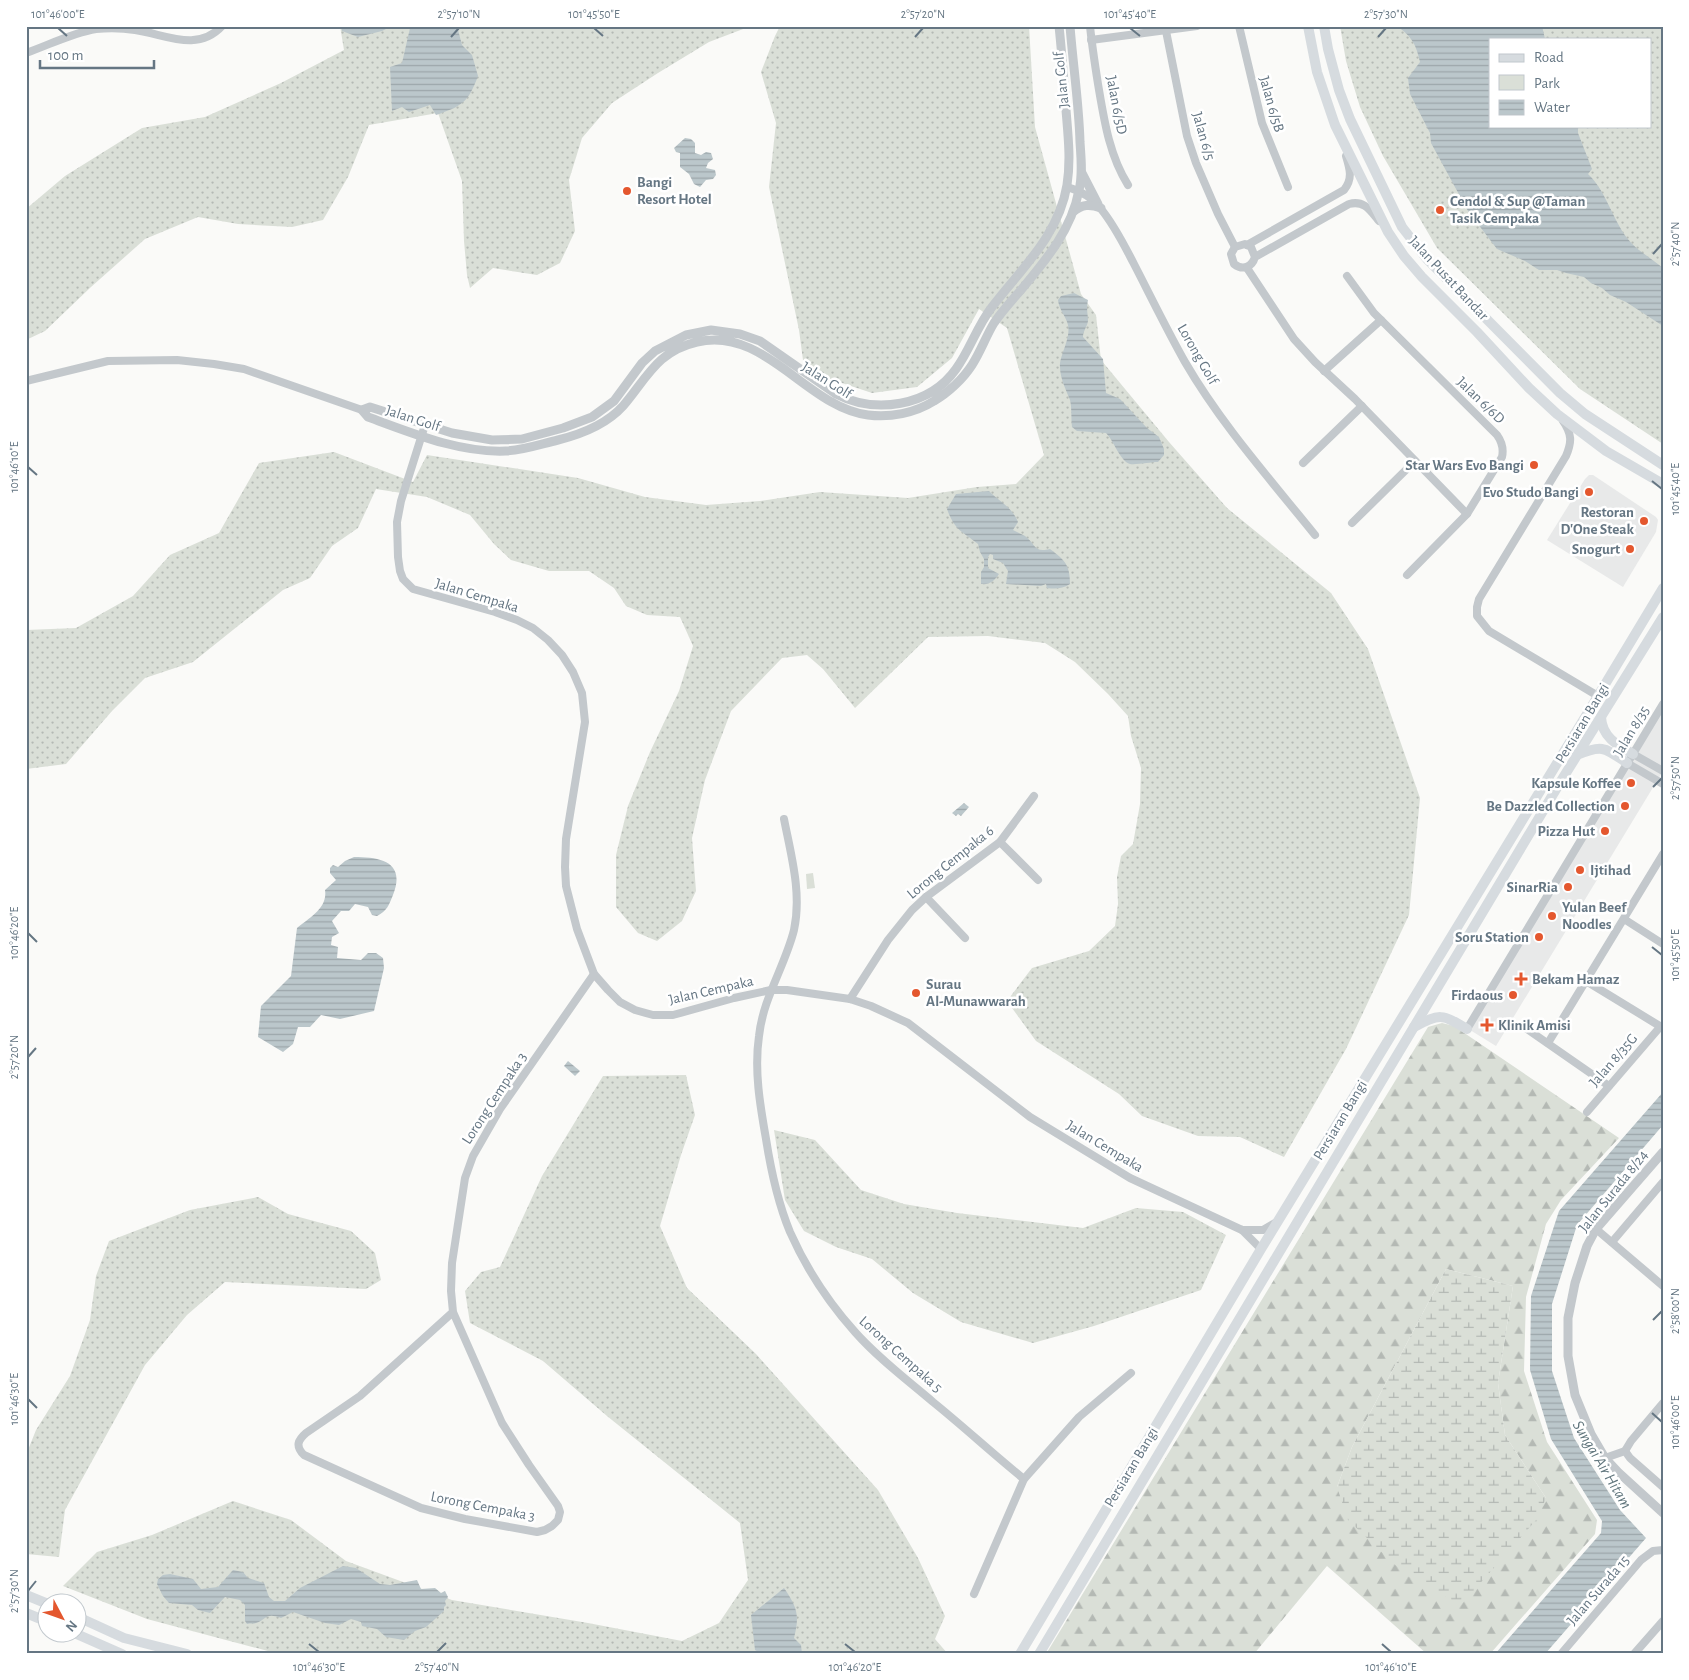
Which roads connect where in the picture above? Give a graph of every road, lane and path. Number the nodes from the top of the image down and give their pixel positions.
1 (222, 26) edge
2 (1059, 26) edge
3 (1070, 26) edge
4 (1090, 26) edge
5 (1197, 26) edge
6 (1239, 26) edge
7 (1308, 26) edge
8 (1324, 26) edge
9 (1165, 29) edge
10 (1091, 40) junction
11 (26, 53) edge
12 (1336, 125) junction
13 (1081, 170) junction
14 (1128, 185) dead end
15 (1288, 186) dead end
16 (1067, 187) junction
17 (1080, 190) junction
18 (1099, 206) junction
19 (1073, 212) junction
20 (1388, 232) junction
21 (1247, 245) junction
22 (1235, 247) junction
23 (1255, 256) junction
24 (1247, 268) junction
25 (1348, 276) dead end
26 (1381, 320) junction
27 (1324, 370) junction
28 (26, 381) edge
29 (1362, 406) junction
30 (362, 410) junction
31 (1557, 414) junction
32 (425, 425) junction
33 (422, 436) junction
34 (492, 440) junction
35 (490, 451) junction
36 (1415, 461) junction
37 (1303, 463) dead end
38 (1663, 465) edge
39 (1663, 484) edge
40 (1466, 514) junction
41 (1352, 523) dead end
42 (1315, 535) dead end
43 (1407, 575) dead end
44 (1663, 588) edge
45 (1663, 617) edge
46 (1598, 696) junction
47 (1663, 704) edge
48 (1601, 717) junction
49 (1577, 755) junction
50 (1630, 758) junction
51 (1663, 771) edge
52 (1663, 784) edge
53 (1034, 796) dead end
54 (784, 819) dead end
55 (1000, 842) junction
56 (1663, 854) edge
57 (1038, 880) dead end
58 (926, 897) junction
59 (1624, 918) junction
60 (965, 938) dead end
61 (1663, 944) edge
62 (594, 974) junction
63 (1586, 981) junction
64 (771, 990) junction
65 (850, 999) junction
66 (1524, 1027) dead end
67 (1414, 1028) junction
68 (1662, 1028) edge
69 (1467, 1029) joint
70 (1548, 1043) junction
71 (1609, 1086) junction
72 (1587, 1112) dead end
73 (1663, 1152) edge
74 (1663, 1182) edge
75 (1283, 1215) junction
76 (1596, 1229) junction
77 (1242, 1230) junction
78 (1612, 1242) junction
79 (1261, 1249) junction
80 (1663, 1286) edge
81 (453, 1312) junction
82 (1131, 1373) dead end
83 (1663, 1402) edge
84 (1625, 1451) junction
85 (1605, 1458) junction
86 (1024, 1480) junction
87 (1663, 1488) edge
88 (1663, 1513) edge
89 (1661, 1550) edge
90 (974, 1594) dead end
91 (26, 1595) edge
92 (38, 1600) edge
93 (26, 1613) edge
94 (38, 1618) edge
95 (1663, 1621) edge
96 (88, 1622) edge
97 (88, 1639) edge
98 (122, 1654) edge
99 (187, 1654) edge
100 (1020, 1654) edge
101 (1040, 1654) edge
102 (1561, 1654) edge
103 (1634, 1654) edge

1 - 11 street
2 - 16 street, Jalan Golf
3 - 13 street, Jalan Golf
4 - 10 street, Jalan 6/5D
5 - 9 street
6 - 15 street, Jalan 6/5B
7 - 12 main road, Jalan Pusat Bandar
8 - 38 main road, Jalan Pusat Bandar
9 - 10 street
9 - 22 street, Jalan 6/5
10 - 14 street, Jalan 6/5D
12 - 20 main road, Jalan Pusat Bandar
12 - 21 street
13 - 17 street, Jalan Golf
13 - 18 street
16 - 17 street, Lorong Golf
16 - 34 street, Jalan Golf
17 - 18 street, Lorong Golf
17 - 19 street, Jalan Golf
18 - 19 street
18 - 42 street, Lorong Golf
19 - 35 street, Jalan Golf
20 - 23 street
20 - 31 main road, Jalan Pusat Bandar
21 - 22 street
21 - 23 street
22 - 24 street
23 - 24 street
24 - 27 street
25 - 26 street, Jalan 6/6D
26 - 27 street
26 - 40 street, Jalan 6/6D
27 - 29 street
28 - 30 street, Jalan Golf
29 - 36 street
29 - 37 street
30 - 32 street, Jalan Golf
30 - 33 street, Jalan Golf
31 - 39 main road, Jalan Pusat Bandar
31 - 46 street, Jalan Pusat Bandar
32 - 33 street, Jalan Cempaka
32 - 34 street, Jalan Golf
33 - 35 street, Jalan Golf
33 - 62 street, Jalan Cempaka
34 - 35 street
36 - 40 street
36 - 41 street
40 - 43 street, Jalan 6/6D
44 - 46 main road, Persiaran Bangi
45 - 48 main road, Persiaran Bangi
46 - 75 main road, Persiaran Bangi
47 - 50 street, Jalan 8/35
48 - 49 main road, Persiaran Bangi
48 - 50 main road
49 - 50 main road
49 - 67 main road, Persiaran Bangi
50 - 51 street
50 - 52 street
50 - 69 street, Jalan 8/35
53 - 55 street, Lorong Cempaka 6
54 - 64 street, Lorong Cempaka 5
55 - 57 street
55 - 58 street, Lorong Cempaka 6
56 - 59 street
58 - 60 street
58 - 65 street, Lorong Cempaka 6
59 - 61 street
59 - 63 street
62 - 64 street, Jalan Cempaka
62 - 81 street, Lorong Cempaka 3
63 - 68 street
63 - 70 street
64 - 65 street, Jalan Cempaka
64 - 86 street, Lorong Cempaka 5
65 - 77 street, Jalan Cempaka
66 - 70 street
67 - 69 main road
67 - 101 main road, Persiaran Bangi
68 - 71 street, Jalan 8/35G
70 - 71 street
71 - 72 street, Jalan 8/35G
73 - 76 street, Jalan Surada 8/24
74 - 78 street
75 - 77 street, Jalan Cempaka
75 - 79 main road, Persiaran Bangi
76 - 78 street
76 - 85 street, Jalan Surada 8/24
77 - 79 street, Jalan Cempaka
78 - 80 street
79 - 100 main road, Persiaran Bangi
81 - 81 street, Lorong Cempaka 3
82 - 86 street
83 - 84 street
84 - 85 street
84 - 87 street
85 - 88 street, Jalan Surada 8/24
86 - 90 street
89 - 102 street, Jalan Surada 15
91 - 92 main road
93 - 94 main road
95 - 103 street
96 - 99 main road
97 - 98 main road

